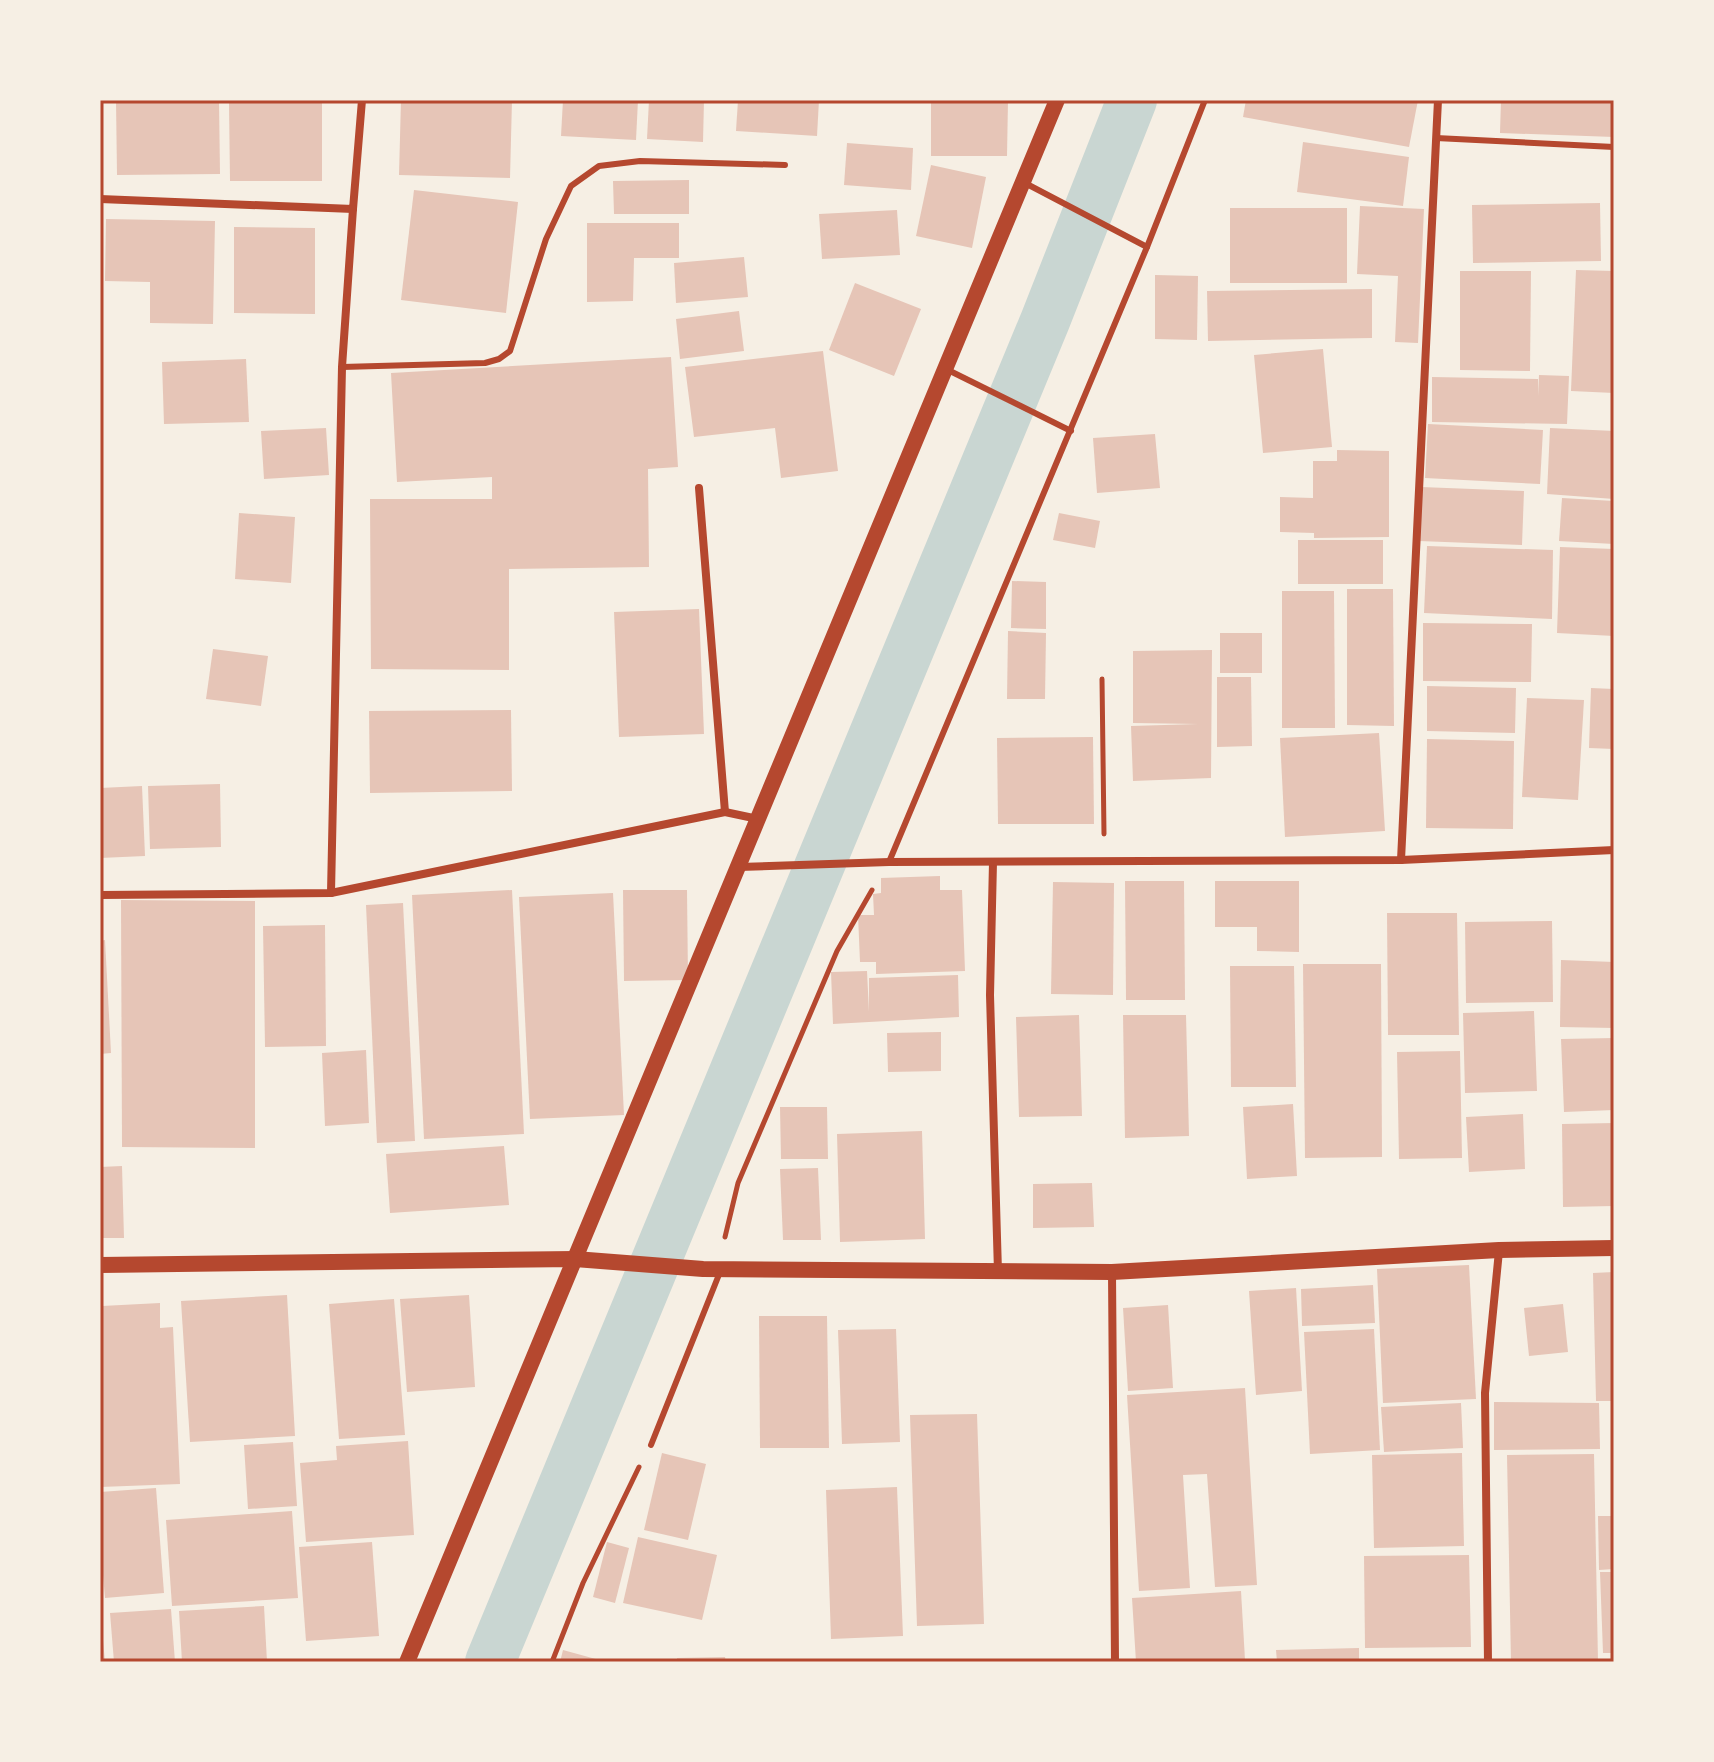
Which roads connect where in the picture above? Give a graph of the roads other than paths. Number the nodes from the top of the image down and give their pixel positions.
1 (362, 100) edge
2 (1057, 100) edge
3 (1205, 100) edge
4 (1438, 100) edge
5 (1436, 138) junction
6 (1614, 147) edge
7 (785, 165) dead end
8 (1023, 182) junction
9 (100, 199) edge
10 (353, 209) junction
11 (1147, 247) junction
12 (342, 367) junction
13 (945, 368) junction
14 (1071, 431) junction
15 (699, 488) dead end
16 (725, 812) junction
17 (758, 819) junction
18 (1614, 850) edge
19 (1401, 860) junction
20 (889, 862) junction
21 (993, 862) junction
22 (738, 867) junction
23 (331, 893) junction
24 (100, 895) edge
25 (1614, 1248) edge
26 (1499, 1250) junction
27 (575, 1259) junction
28 (100, 1265) edge
29 (721, 1269) junction
30 (998, 1272) junction
31 (1112, 1272) junction
32 (651, 1445) road end
33 (407, 1662) edge
34 (1115, 1662) edge
35 (1488, 1662) edge

1 - 10 street
2 - 8 main road
3 - 11 lane
4 - 5 street
5 - 6 lane
5 - 19 street
7 - 12 lane
8 - 11 lane
8 - 13 main road
9 - 10 street
10 - 12 street
11 - 14 lane
12 - 23 street
13 - 14 lane
13 - 17 main road
14 - 20 lane
15 - 16 street
16 - 17 street
16 - 23 street
17 - 22 main road
18 - 19 street
19 - 21 street
20 - 21 street
20 - 22 street
21 - 30 street
22 - 27 main road
23 - 24 street
25 - 26 main road
26 - 31 main road
26 - 35 street
27 - 28 main road
27 - 29 main road
27 - 33 main road
29 - 30 main road
29 - 32 lane
30 - 31 main road
31 - 34 street

